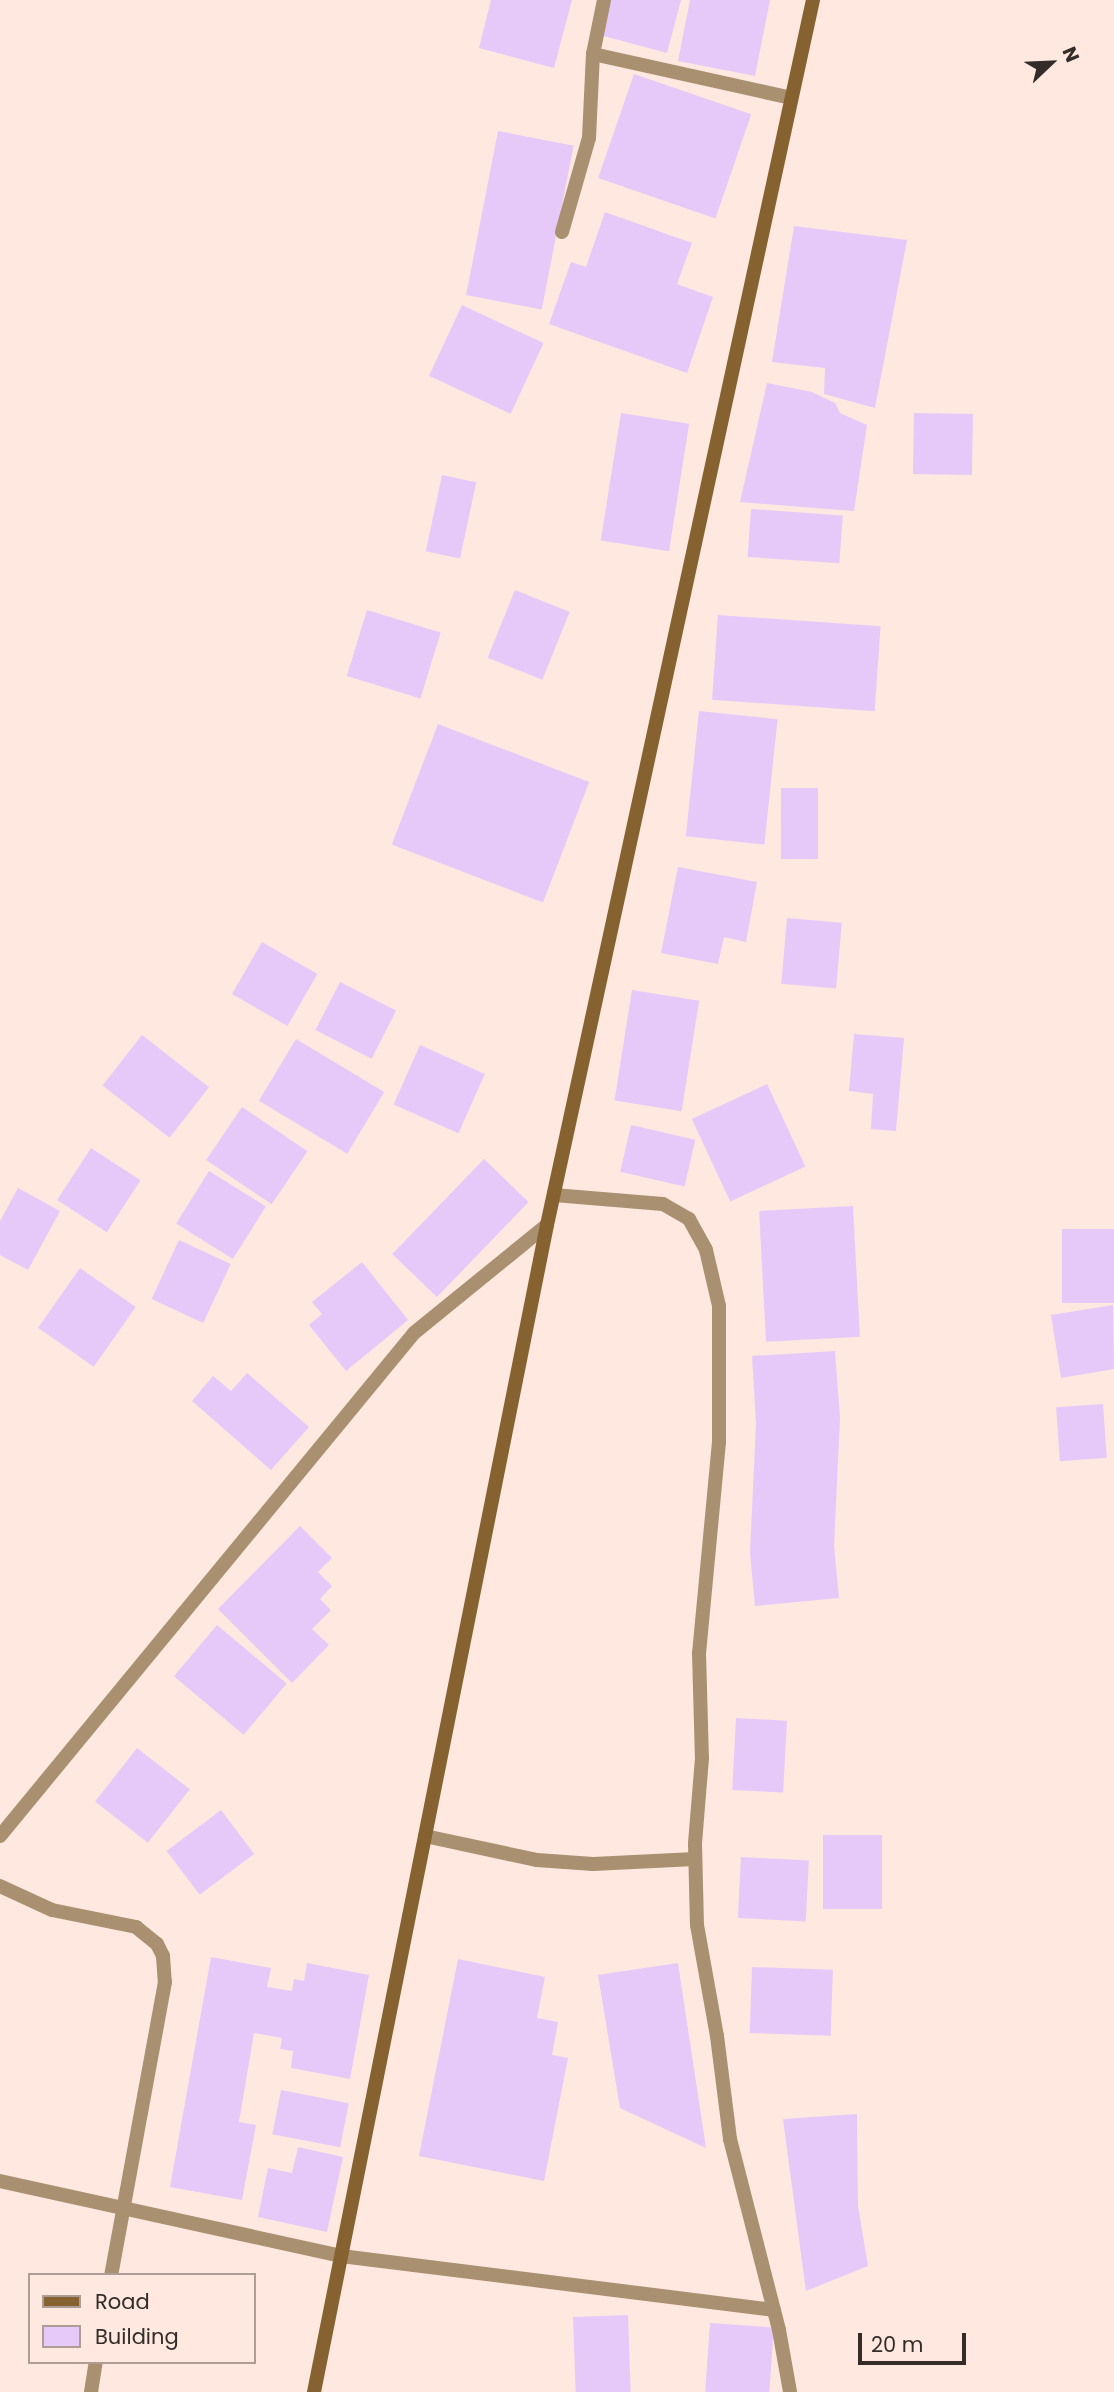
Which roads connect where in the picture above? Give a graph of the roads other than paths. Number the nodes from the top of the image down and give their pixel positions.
1 (604, 0) edge
2 (813, 0) edge
3 (593, 54) junction
4 (792, 98) junction
5 (562, 232) dead end
6 (554, 1195) junction
7 (547, 1226) junction
8 (0, 1836) edge
9 (425, 1836) junction
10 (695, 1859) junction
11 (0, 1886) edge
12 (0, 2181) edge
13 (122, 2208) junction
14 (341, 2256) junction
15 (111, 2273) edge
16 (774, 2310) junction
17 (96, 2364) edge
18 (92, 2392) edge
19 (314, 2392) edge
20 (790, 2392) edge

1 - 3 street
2 - 4 main road
3 - 4 street
3 - 5 street
4 - 6 main road
6 - 7 main road
6 - 10 street
7 - 8 street
7 - 9 main road
9 - 10 street
9 - 14 main road
10 - 16 street
11 - 13 street
12 - 13 street
13 - 14 street
13 - 15 street
14 - 16 street
14 - 19 main road
16 - 20 street
17 - 18 street

